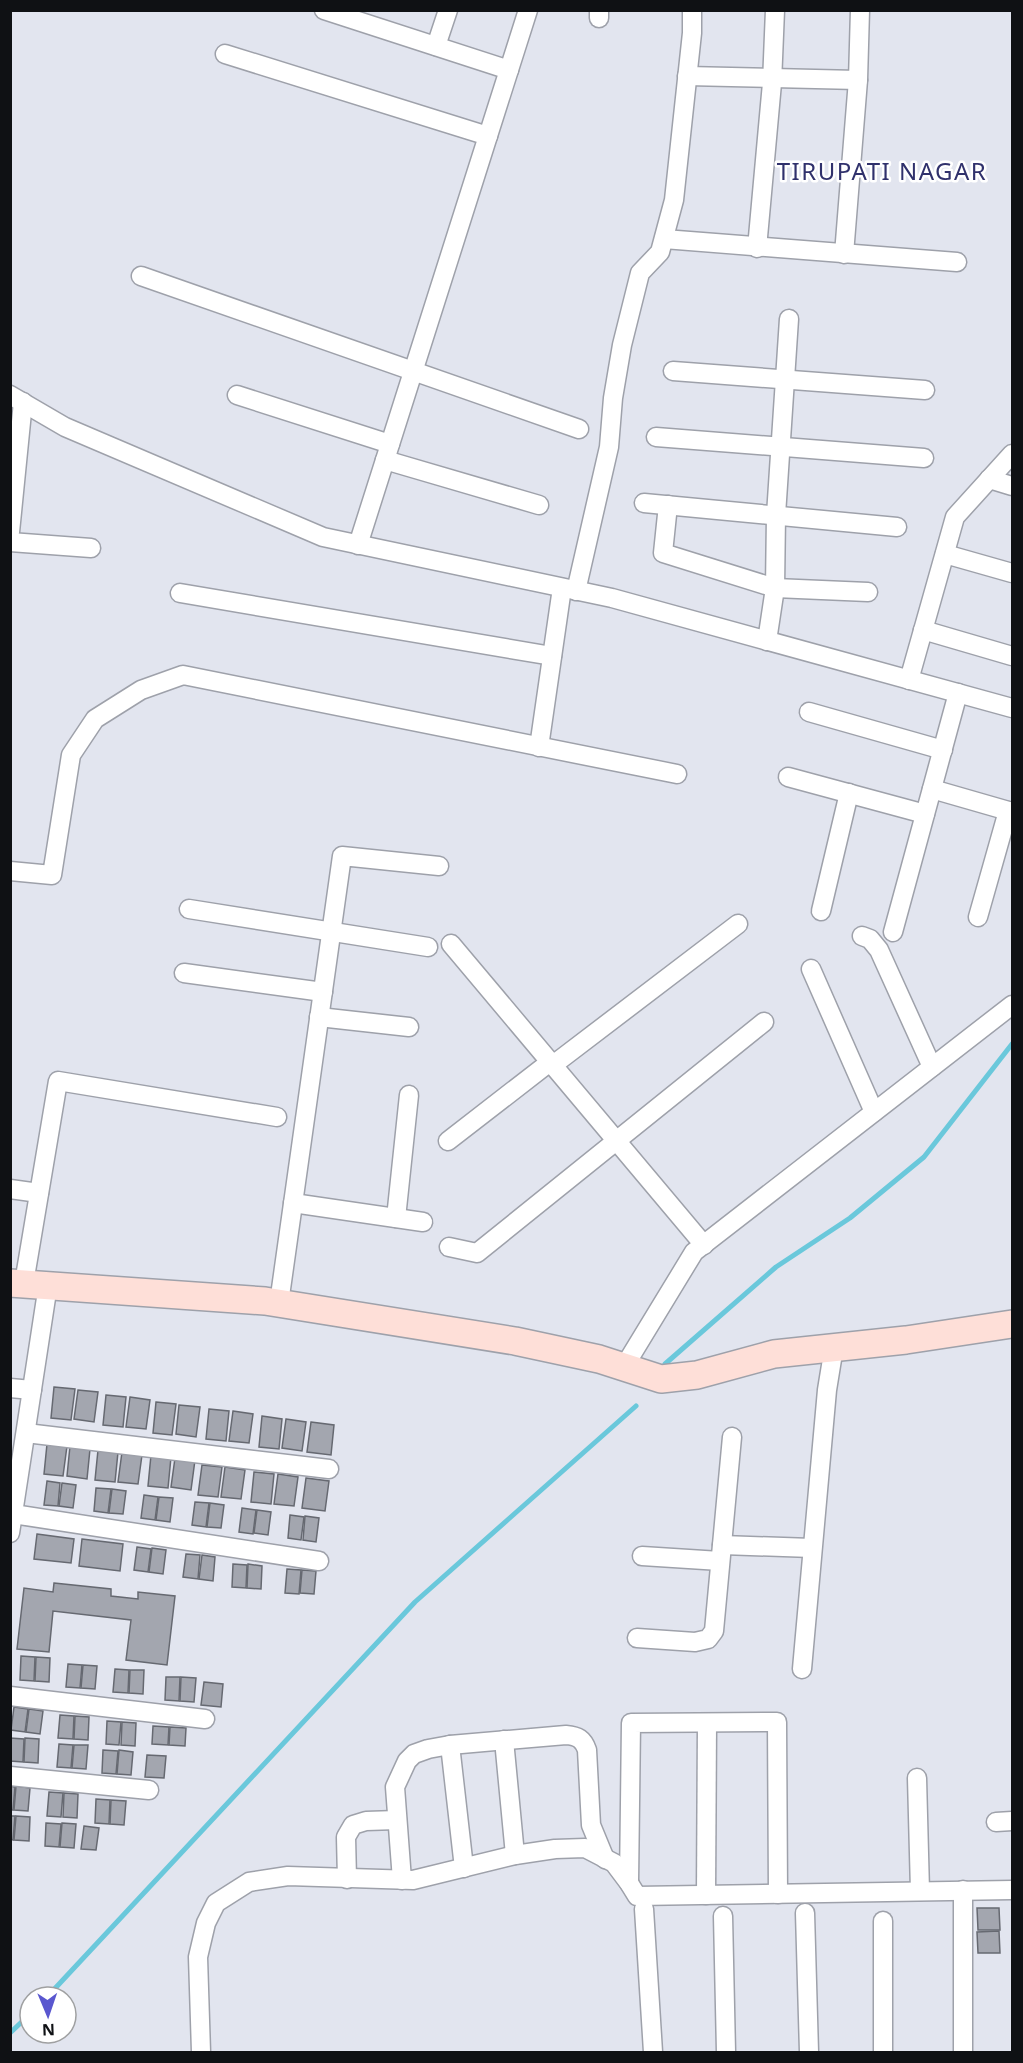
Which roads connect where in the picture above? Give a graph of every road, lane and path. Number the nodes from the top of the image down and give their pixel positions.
1 (324, 10) edge
2 (448, 10) edge
3 (528, 10) edge
4 (692, 10) edge
5 (776, 10) edge
6 (860, 10) edge
7 (436, 46) junction
8 (225, 54) dead end
9 (509, 70) junction
10 (687, 76) junction
11 (772, 78) junction
12 (858, 80) junction
13 (488, 136) junction
14 (664, 239) junction
15 (757, 248) junction
16 (844, 254) junction
17 (957, 262) dead end
18 (141, 276) dead end
19 (789, 319) dead end
20 (413, 371) junction
21 (673, 372) dead end
22 (785, 380) junction
23 (925, 390) dead end
24 (237, 395) dead end
25 (17, 398) edge
26 (579, 429) dead end
27 (656, 437) dead end
28 (781, 447) junction
29 (388, 452) junction
30 (1012, 454) edge
31 (924, 458) dead end
32 (989, 479) junction
33 (1012, 486) edge
34 (644, 503) dead end
35 (539, 505) dead end
36 (668, 505) junction
37 (776, 515) junction
38 (897, 527) dead end
39 (10, 532) edge
40 (10, 542) edge
41 (358, 544) junction
42 (91, 548) dead end
43 (945, 554) junction
44 (1012, 573) edge
45 (775, 588) junction
46 (569, 589) junction
47 (868, 592) dead end
48 (180, 593) dead end
49 (923, 630) junction
50 (767, 641) junction
51 (552, 656) junction
52 (1012, 656) edge
53 (909, 680) junction
54 (958, 693) junction
55 (1012, 708) edge
56 (809, 712) dead end
57 (539, 747) junction
58 (943, 750) junction
59 (677, 774) dead end
60 (788, 777) dead end
61 (932, 789) junction
62 (849, 793) junction
63 (1010, 812) edge
64 (925, 814) junction
65 (438, 866) dead end
66 (10, 871) edge
67 (189, 909) dead end
68 (820, 911) dead end
69 (978, 916) dead end
70 (738, 924) dead end
71 (331, 931) junction
72 (893, 932) dead end
73 (862, 936) dead end
74 (451, 944) dead end
75 (428, 947) dead end
76 (811, 969) dead end
77 (184, 973) dead end
78 (323, 992) junction
79 (1012, 1005) edge
80 (320, 1017) junction
81 (764, 1022) dead end
82 (409, 1027) dead end
83 (551, 1064) junction
84 (932, 1067) junction
85 (409, 1095) dead end
86 (874, 1112) junction
87 (277, 1117) dead end
88 (448, 1141) dead end
89 (616, 1141) junction
90 (10, 1189) edge
91 (39, 1194) junction
92 (293, 1203) junction
93 (396, 1218) junction
94 (423, 1222) dead end
95 (704, 1245) junction
96 (449, 1246) dead end
97 (28, 1284) edge
98 (279, 1303) junction
99 (1012, 1324) edge
100 (834, 1347) junction
101 (624, 1367) junction
102 (10, 1388) edge
103 (32, 1390) junction
104 (26, 1433) junction
105 (732, 1437) dead end
106 (329, 1469) dead end
107 (13, 1502) edge
108 (10, 1533) edge
109 (812, 1548) junction
110 (721, 1553) junction
111 (642, 1556) dead end
112 (319, 1561) dead end
113 (637, 1638) dead end
114 (802, 1669) dead end
115 (10, 1696) edge
116 (205, 1719) dead end
117 (707, 1723) junction
118 (504, 1740) junction
119 (450, 1744) junction
120 (10, 1776) edge
121 (917, 1778) dead end
122 (149, 1790) dead end
123 (397, 1820) junction
124 (515, 1855) junction
125 (605, 1859) junction
126 (464, 1868) junction
127 (347, 1879) junction
128 (402, 1880) junction
129 (629, 1883) junction
130 (963, 1890) junction
131 (1012, 1890) edge
132 (920, 1891) junction
133 (778, 1894) junction
134 (706, 1895) junction
135 (644, 1909) dead end
136 (805, 1913) dead end
137 (723, 1916) dead end
138 (883, 1921) dead end
139 (201, 2052) edge
140 (652, 2052) edge
141 (726, 2052) edge
142 (809, 2052) edge
143 (883, 2052) edge
144 (963, 2052) edge

1 - 7 street
2 - 7 street
3 - 9 street
4 - 10 street
5 - 11 street
6 - 12 street
7 - 9 street
8 - 13 street
9 - 13 street
10 - 11 street
10 - 14 street
11 - 12 street
11 - 15 street
12 - 16 street
13 - 20 street
14 - 15 street
14 - 46 street
15 - 16 street
16 - 17 street
18 - 20 street
19 - 22 street
20 - 26 street
20 - 29 street
21 - 22 street
22 - 23 street
22 - 28 street
24 - 29 street
25 - 39 street
25 - 41 street
27 - 28 street
28 - 31 street
28 - 37 street
29 - 35 street
29 - 41 street
30 - 32 street
32 - 33 street
32 - 43 street
34 - 36 street
36 - 37 street
36 - 45 street
37 - 38 street
37 - 45 street
40 - 42 street
41 - 46 street
43 - 44 street
43 - 49 street
45 - 47 street
45 - 50 street
46 - 50 street
46 - 51 street
48 - 51 street
49 - 52 street
49 - 53 street
50 - 53 street
51 - 57 street
53 - 54 street
54 - 55 street
54 - 58 street
56 - 58 street
57 - 59 street
57 - 66 street
58 - 61 street
60 - 62 street
61 - 63 street
61 - 64 street
62 - 64 street
62 - 68 street
63 - 69 street
64 - 72 street
65 - 71 street
67 - 71 street
70 - 83 street
71 - 75 street
71 - 78 street
73 - 84 street
74 - 83 street
76 - 86 street
77 - 78 street
78 - 80 street
79 - 84 street
80 - 82 street
80 - 92 street
81 - 89 street
83 - 88 street
83 - 89 street
84 - 86 street
85 - 93 street
86 - 95 street
87 - 91 street
89 - 95 street
89 - 96 street
90 - 91 street
91 - 97 street
92 - 93 street
92 - 98 street
93 - 94 street
95 - 101 street
97 - 98 street
97 - 103 street
98 - 101 street
99 - 100 street
100 - 101 street
100 - 109 street
102 - 103 street
103 - 104 street
104 - 106 street
104 - 107 street
105 - 110 street
107 - 108 street
107 - 112 street
109 - 110 street
109 - 114 street
110 - 111 street
110 - 113 street
115 - 116 street
117 - 129 street
117 - 133 street
117 - 134 street
118 - 119 street
118 - 124 street
118 - 125 street
119 - 123 street
119 - 126 street
120 - 122 street
121 - 132 street
123 - 127 street
123 - 128 street
124 - 125 street
124 - 126 street
125 - 129 street
126 - 128 street
127 - 128 street
127 - 139 street
129 - 134 street
130 - 131 street
130 - 132 street
130 - 144 street
132 - 133 street
133 - 134 street
135 - 140 street
136 - 142 street
137 - 141 street
138 - 143 street

